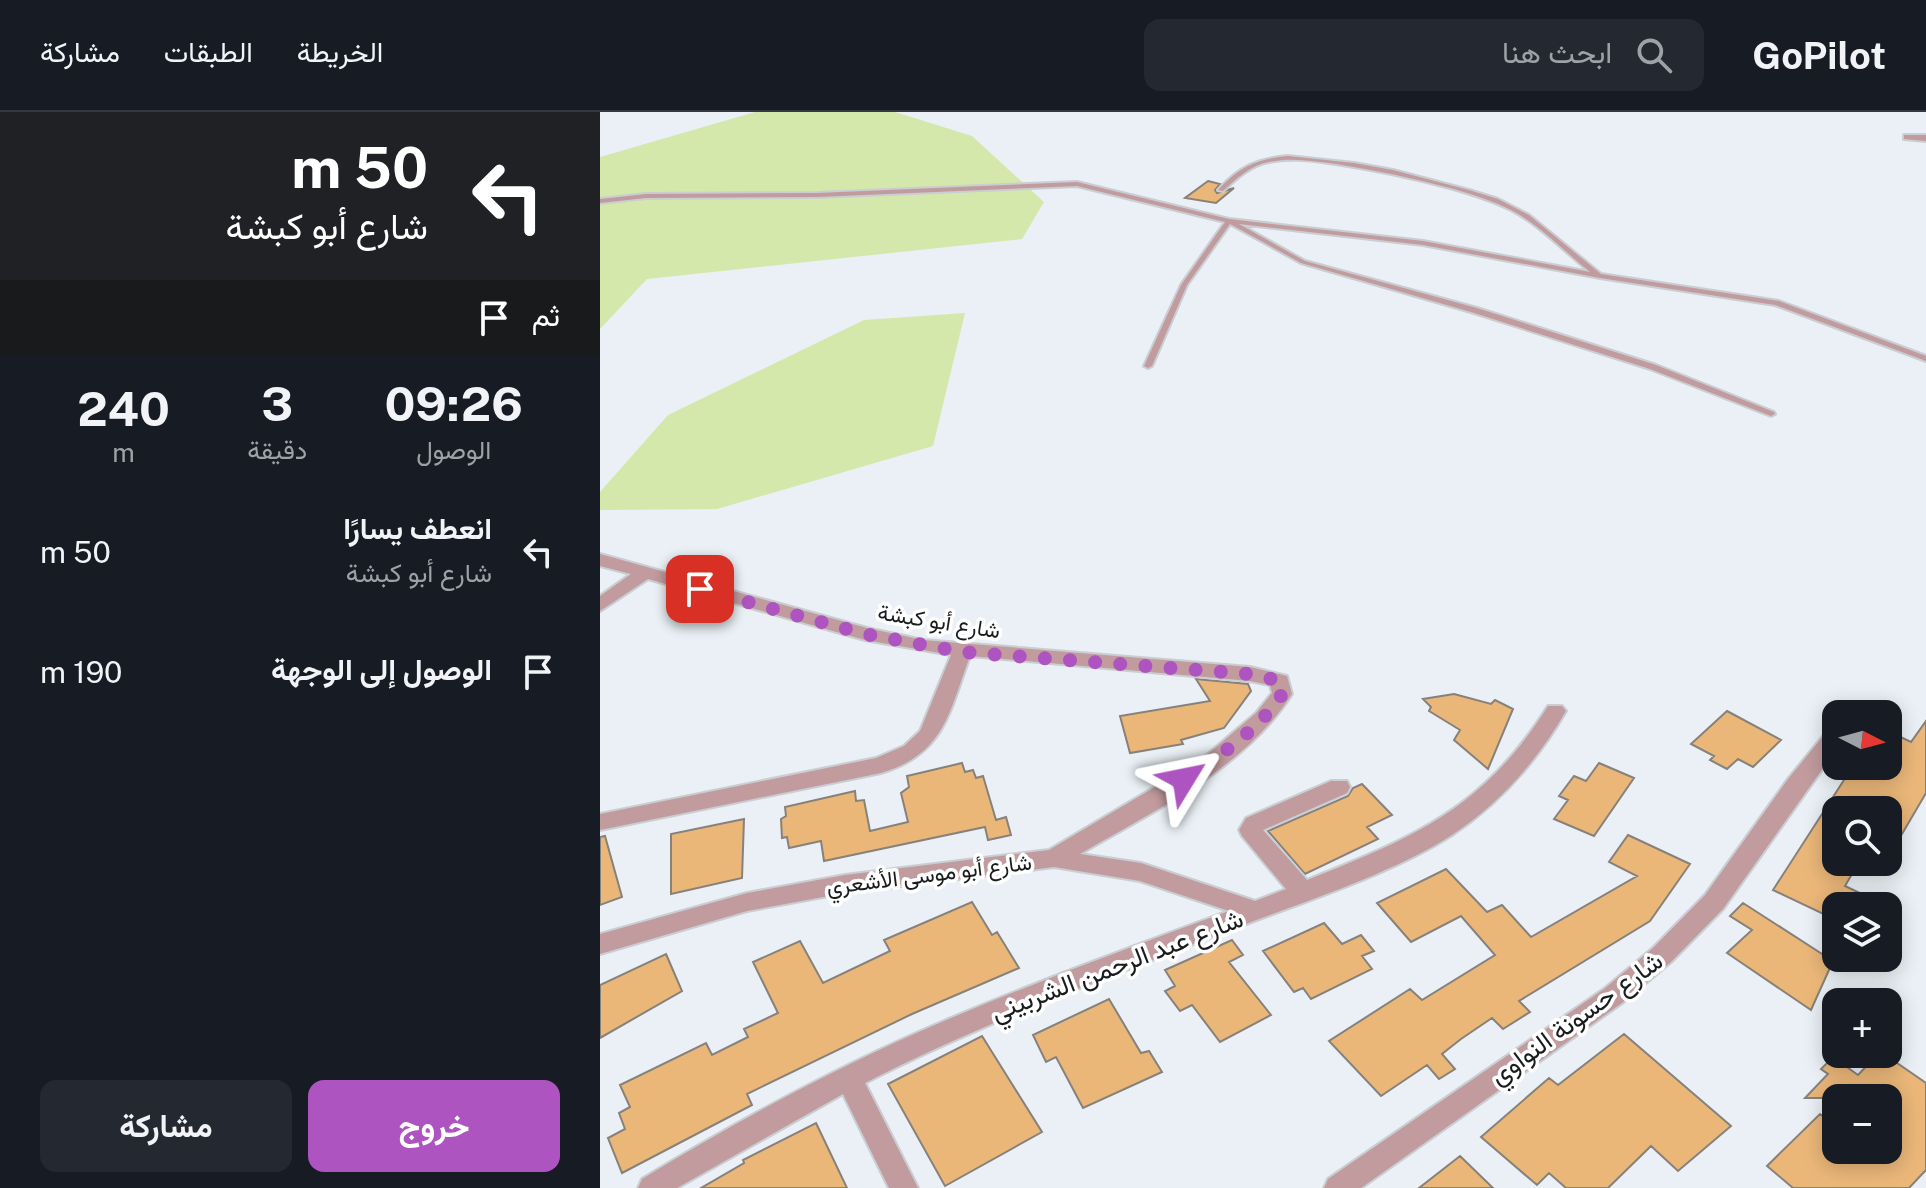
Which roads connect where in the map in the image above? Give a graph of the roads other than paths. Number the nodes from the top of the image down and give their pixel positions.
1 (1908, 137) dead end
2 (1926, 138) edge
3 (1221, 190) dead end
4 (600, 201) edge
5 (1229, 221) junction
6 (1599, 276) junction
7 (1926, 359) edge
8 (1148, 366) dead end
9 (1771, 414) dead end
10 (600, 560) edge
11 (645, 573) junction
12 (600, 605) edge
13 (962, 652) junction
14 (1555, 711) dead end
15 (1822, 752) edge
16 (1339, 787) dead end
17 (600, 822) edge
18 (1054, 858) junction
19 (1303, 892) junction
20 (1258, 911) junction
21 (600, 944) edge
22 (849, 1078) junction
23 (652, 1188) edge
24 (904, 1188) edge
25 (1338, 1188) edge

1 - 2 street
3 - 6 lane
4 - 5 lane
5 - 6 lane
5 - 8 lane
5 - 9 lane
6 - 7 lane
10 - 11 street, شارع أبو كبشة
11 - 12 street
11 - 13 street, شارع أبو كبشة
13 - 17 street
13 - 18 street, شارع أبو كبشة
14 - 19 street, شارع عبد الرحمن الشربيني
15 - 25 street, شارع حسونة النواوي
16 - 19 street
18 - 20 street, شارع أبو موسى الأشعري
18 - 21 street, شارع أبو موسى الأشعري
19 - 20 street, شارع عبد الرحمن الشربيني
20 - 22 street, شارع عبد الرحمن الشربيني
22 - 23 street, شارع عبد الرحمن الشربيني
22 - 24 street

